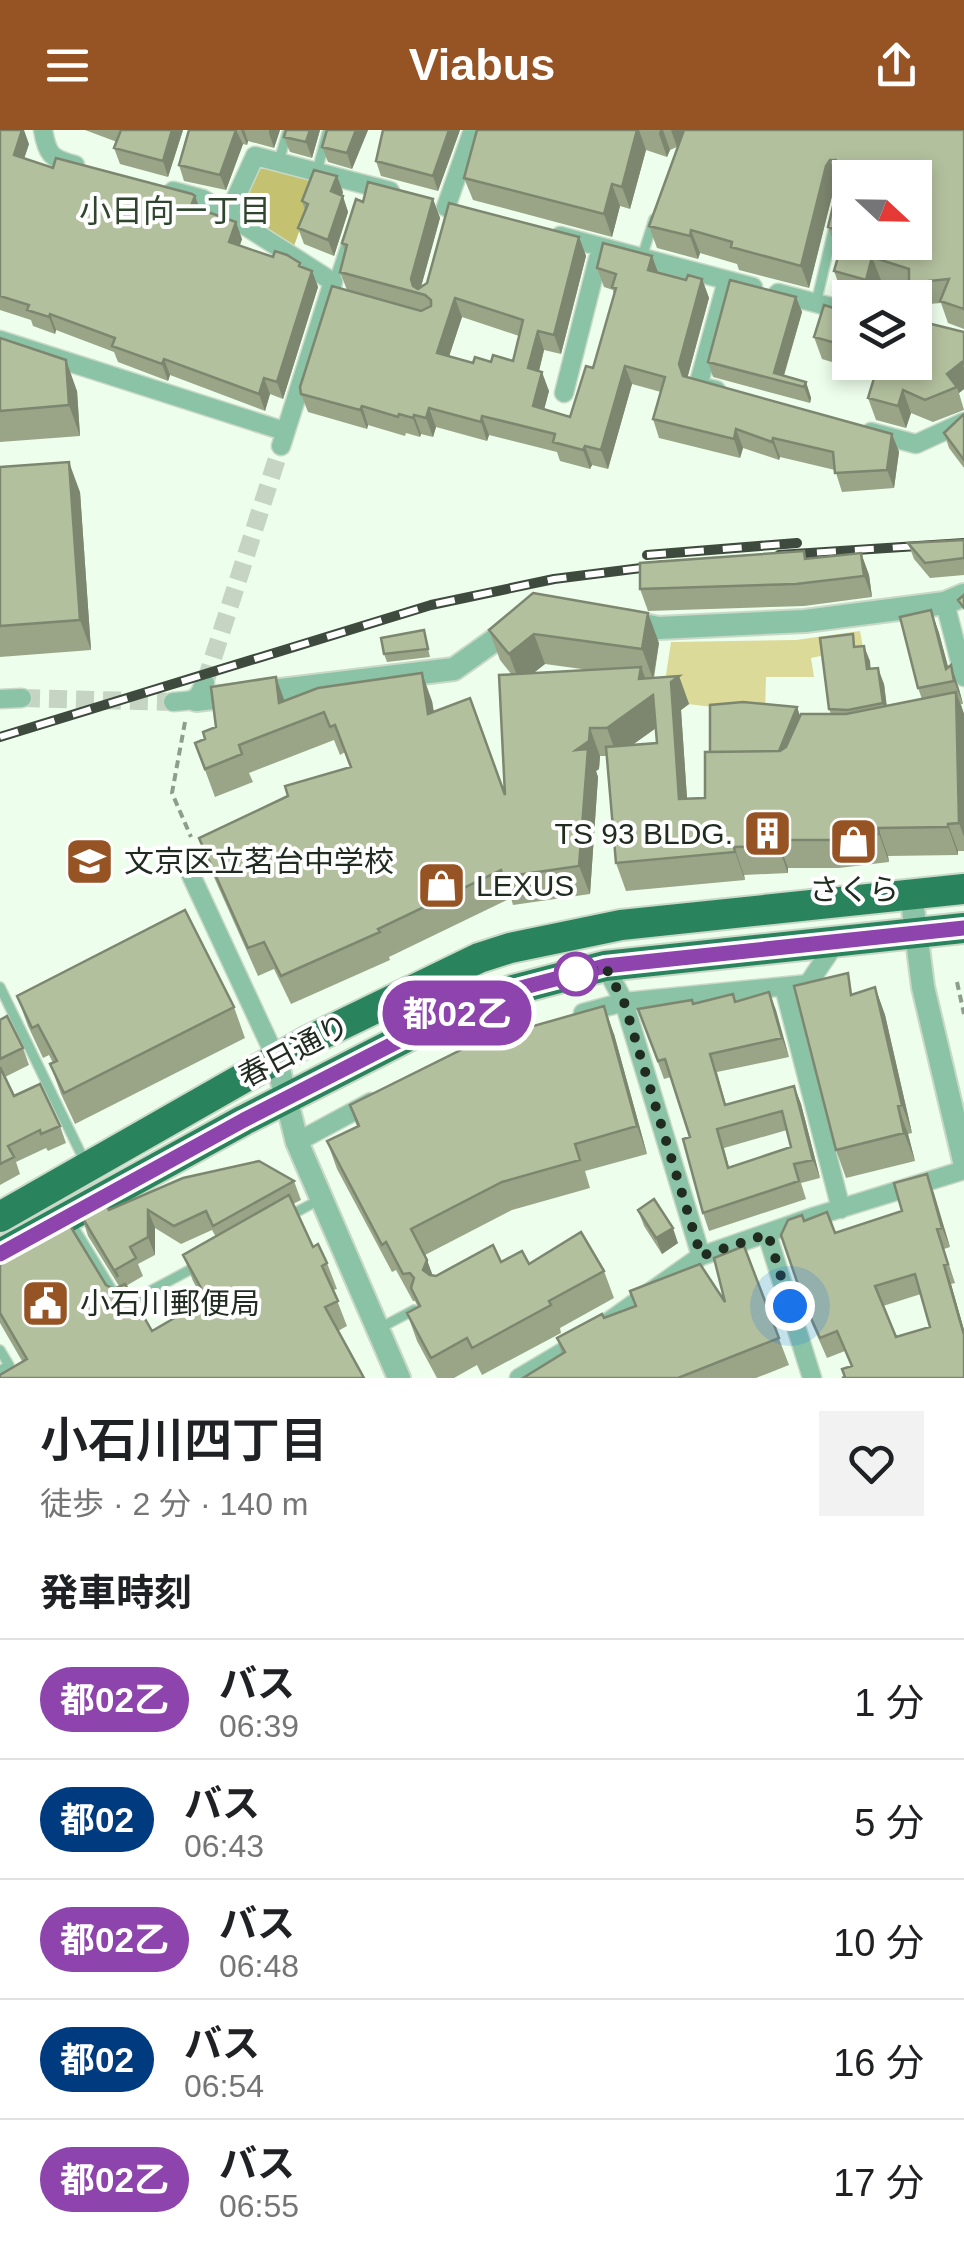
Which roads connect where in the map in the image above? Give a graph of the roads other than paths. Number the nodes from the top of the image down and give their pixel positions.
1 (42, 130) edge
2 (288, 130) edge
3 (328, 130) edge
4 (473, 130) edge
5 (279, 162) junction
6 (88, 168) edge
7 (316, 172) junction
8 (169, 184) edge
9 (658, 206) edge
10 (228, 214) junction
11 (545, 232) edge
12 (832, 232) edge
13 (350, 233) edge
14 (601, 247) junction
15 (642, 257) junction
16 (727, 280) junction
17 (337, 292) junction
18 (816, 303) junction
19 (832, 307) edge
20 (0, 340) edge
21 (564, 393) dead end
22 (734, 395) edge
23 (964, 422) edge
24 (862, 430) edge
25 (955, 599) edge
26 (534, 611) edge
27 (595, 616) edge
28 (964, 676) edge
29 (191, 695) tunnel mouth
30 (22, 698) tunnel mouth
31 (0, 699) edge
32 (199, 856) edge
33 (964, 889) edge
34 (911, 892) junction
35 (964, 928) edge
36 (916, 934) junction
37 (837, 940) junction
38 (605, 966) junction
39 (0, 987) edge
40 (784, 987) junction
41 (624, 1002) junction
42 (566, 1017) edge
43 (276, 1058) junction
44 (381, 1096) edge
45 (286, 1099) junction
46 (297, 1142) junction
47 (964, 1161) edge
48 (86, 1165) junction
49 (964, 1170) edge
50 (322, 1199) junction
51 (841, 1209) junction
52 (67, 1216) junction
53 (0, 1217) edge
54 (271, 1226) edge
55 (768, 1234) junction
56 (0, 1254) edge
57 (701, 1256) junction
58 (205, 1262) edge
59 (417, 1308) edge
60 (378, 1329) junction
61 (0, 1350) edge
62 (0, 1371) edge
63 (399, 1378) edge
64 (518, 1378) edge
65 (812, 1378) edge

1 - 6 street
2 - 5 lane
3 - 7 lane
4 - 7 street
5 - 7 street
5 - 10 street
8 - 10 street
9 - 15 lane
10 - 17 street
11 - 14 street
12 - 18 lane
13 - 17 lane
14 - 15 street
14 - 21 street
15 - 16 street
16 - 18 street
16 - 22 street
17 - 20 street
18 - 19 street
23 - 24 street
25 - 27 street
25 - 28 street
26 - 29 street
30 - 31 street
32 - 43 street
33 - 34 highway, 春日通り
34 - 36 street
34 - 43 highway, 春日通り
35 - 36 highway, 春日通り
36 - 37 highway, 春日通り
36 - 47 street
37 - 38 highway, 春日通り
37 - 40 street
38 - 41 street
38 - 45 highway, 春日通り
39 - 48 lane
40 - 41 street
40 - 51 street
41 - 42 street
41 - 57 street
43 - 45 street
43 - 48 highway, 春日通り
44 - 46 street
45 - 46 street
45 - 52 highway, 春日通り
46 - 50 street
48 - 53 highway, 春日通り
49 - 51 street
50 - 54 lane
50 - 60 street
51 - 55 street
52 - 56 highway, 春日通り
52 - 58 lane
55 - 57 street
55 - 65 street
57 - 64 street
59 - 60 lane
60 - 63 street
61 - 62 lane

